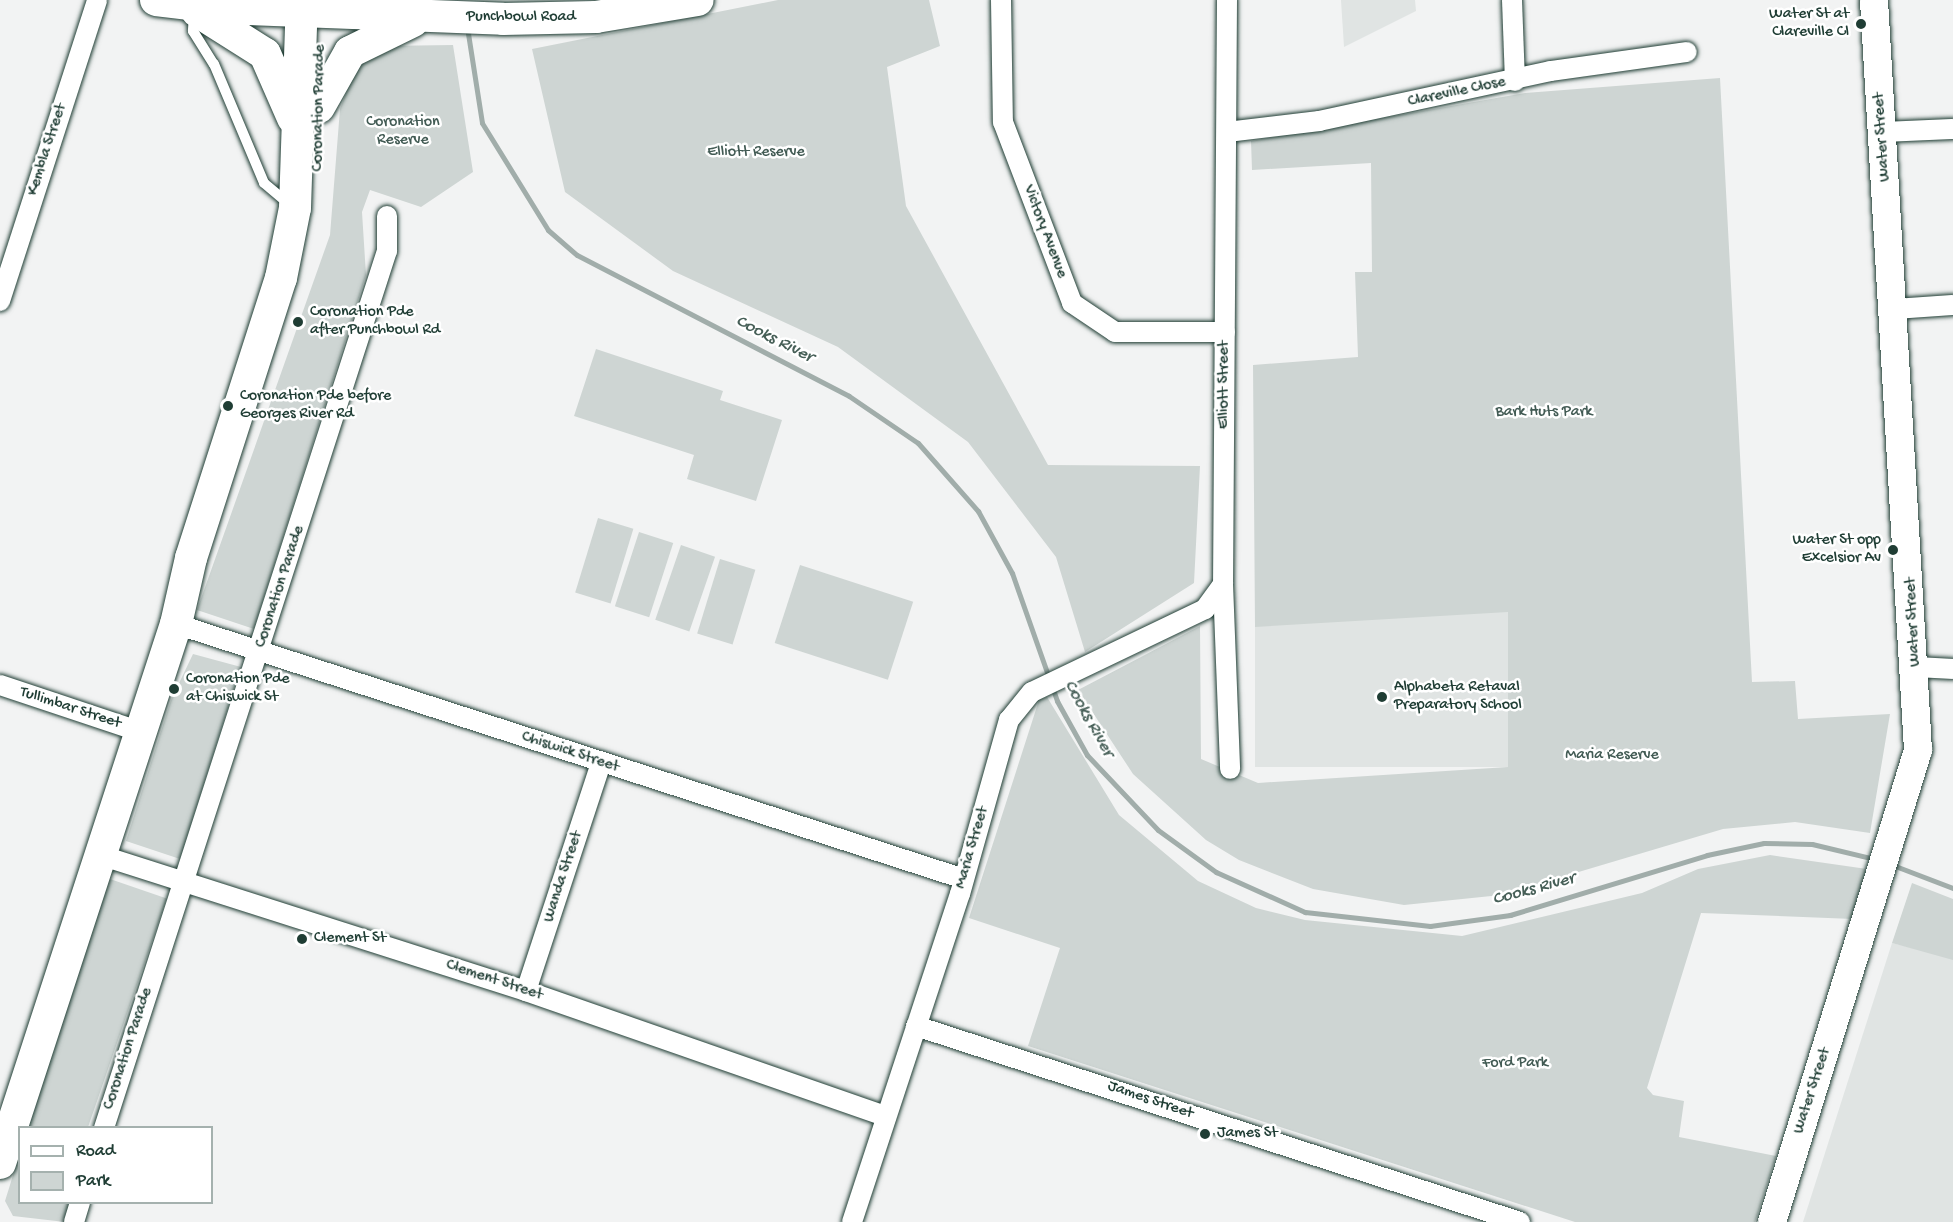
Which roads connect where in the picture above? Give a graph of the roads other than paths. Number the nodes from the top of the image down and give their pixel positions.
1 (97, 0) edge
2 (698, 0) edge
3 (1001, 0) edge
4 (1227, 0) edge
5 (1512, 0) edge
6 (1874, 0) edge
7 (174, 4) edge
8 (318, 8) edge
9 (432, 17) junction
10 (1687, 52) dead end
11 (1515, 81) junction
12 (319, 108) junction
13 (1953, 129) edge
14 (1227, 132) junction
15 (1882, 132) junction
16 (300, 139) junction
17 (295, 208) junction
18 (387, 216) dead end
19 (0, 301) edge
20 (1953, 305) edge
21 (1894, 309) junction
22 (1225, 332) junction
23 (1223, 584) junction
24 (176, 624) junction
25 (261, 651) junction
26 (1917, 667) junction
27 (1953, 669) edge
28 (0, 685) edge
29 (141, 732) junction
30 (602, 763) junction
31 (1230, 769) dead end
32 (100, 855) junction
33 (964, 879) junction
34 (183, 882) junction
35 (526, 991) junction
36 (916, 1026) junction
37 (885, 1116) junction
38 (105, 1126) edge
39 (0, 1163) edge
40 (80, 1204) edge
41 (74, 1222) edge
42 (852, 1222) edge
43 (1520, 1222) edge
44 (1772, 1222) edge

1 - 19 street, Kembla Street
2 - 9 main road, Punchbowl Road
3 - 22 street, Victory Avenue
4 - 14 street, Elliott Street
5 - 11 street
6 - 15 main road, Water Street
7 - 8 main road, Punchbowl Road
7 - 16 main road
7 - 17 lane
8 - 9 main road, Punchbowl Road
8 - 12 main road, Coronation Parade
8 - 16 main road, Coronation Parade
9 - 12 main road
10 - 11 street, Clareville Close
11 - 14 street, Clareville Close
12 - 24 main road, Coronation Parade
13 - 15 street
14 - 22 street, Elliott Street
15 - 21 main road, Water Street
16 - 17 main road, Coronation Parade
17 - 24 main road, Coronation Parade
18 - 25 street, Coronation Parade
20 - 21 street
21 - 26 main road, Water Street
22 - 23 street, Elliott Street
23 - 31 street, Elliott Street
23 - 33 street, Maria Street
24 - 25 street, Chiswick Street
24 - 29 main road, Coronation Parade
25 - 30 street, Chiswick Street
25 - 34 street, Coronation Parade
26 - 27 street
26 - 44 main road, Water Street
28 - 29 street, Tullimbar Street
29 - 32 main road, Coronation Parade
30 - 33 street, Chiswick Street
30 - 35 street, Wanda Street
32 - 34 street, Clement Street
32 - 39 main road, Coronation Parade
33 - 36 street, Maria Street
34 - 35 street, Clement Street
34 - 38 street, Coronation Parade
35 - 37 street, Clement Street
36 - 37 street, Maria Street
36 - 43 street, James Street
37 - 42 street, Maria Street
40 - 41 street

